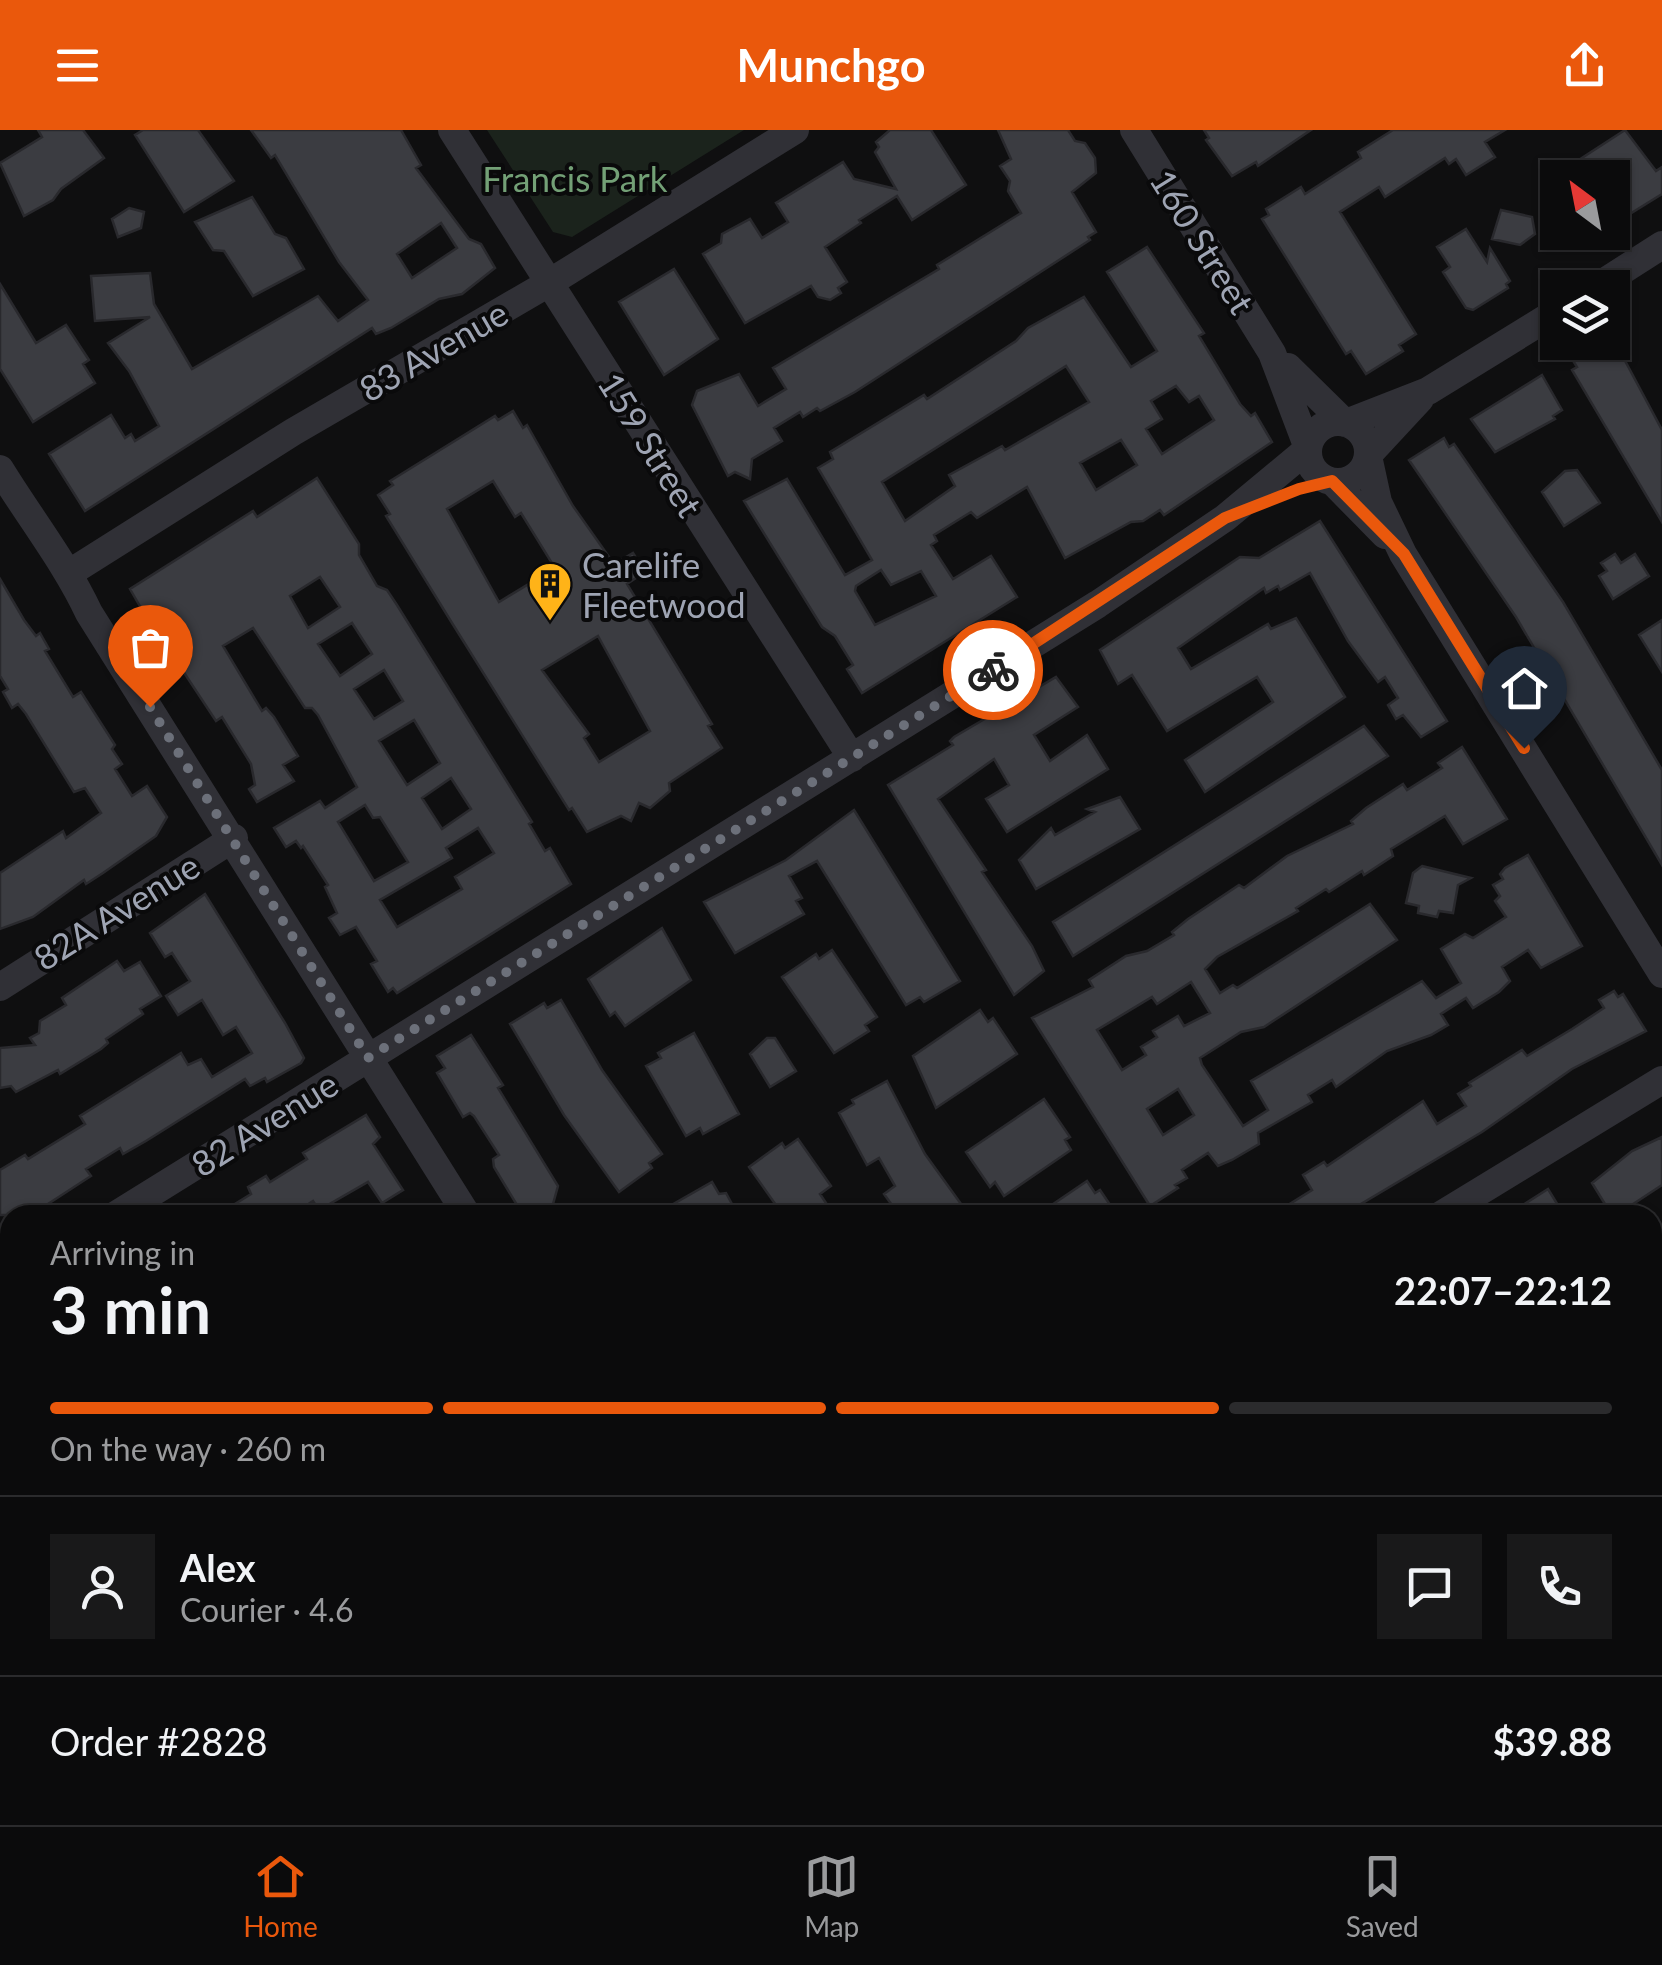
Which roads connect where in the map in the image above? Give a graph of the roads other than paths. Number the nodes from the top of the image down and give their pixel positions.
1 (452, 130) edge
2 (795, 130) edge
3 (1134, 130) edge
4 (1662, 245) edge
5 (1623, 270) edge
6 (549, 283) junction
7 (1540, 322) edge
8 (1272, 353) junction
9 (1428, 391) junction
10 (1346, 423) junction
11 (1308, 449) junction
12 (1368, 455) junction
13 (0, 469) edge
14 (1332, 481) junction
15 (1225, 518) junction
16 (1404, 554) junction
17 (70, 572) junction
18 (852, 758) junction
19 (234, 838) junction
20 (1662, 974) edge
21 (0, 986) edge
22 (368, 1058) junction
23 (1662, 1080) edge
24 (132, 1205) edge
25 (461, 1205) edge
26 (1462, 1205) edge

1 - 6 street, 159 Street
2 - 6 street, 83 Avenue
3 - 8 street, 160 Street
4 - 5 street
6 - 17 street, 83 Avenue
6 - 18 street, 159 Street
7 - 9 street
8 - 10 street, 160 Street
8 - 11 street, 160 Street
9 - 10 street
9 - 12 street
10 - 11 street
10 - 12 street
11 - 14 street
11 - 15 street, 82 Avenue
12 - 14 street
12 - 16 street
13 - 17 street
14 - 15 street, 82 Avenue
14 - 16 street
15 - 18 street, 82 Avenue
16 - 20 street
17 - 19 street
18 - 22 street, 82 Avenue
19 - 21 street, 82A Avenue
19 - 22 street
22 - 24 street, 82 Avenue
22 - 25 street
23 - 26 street

